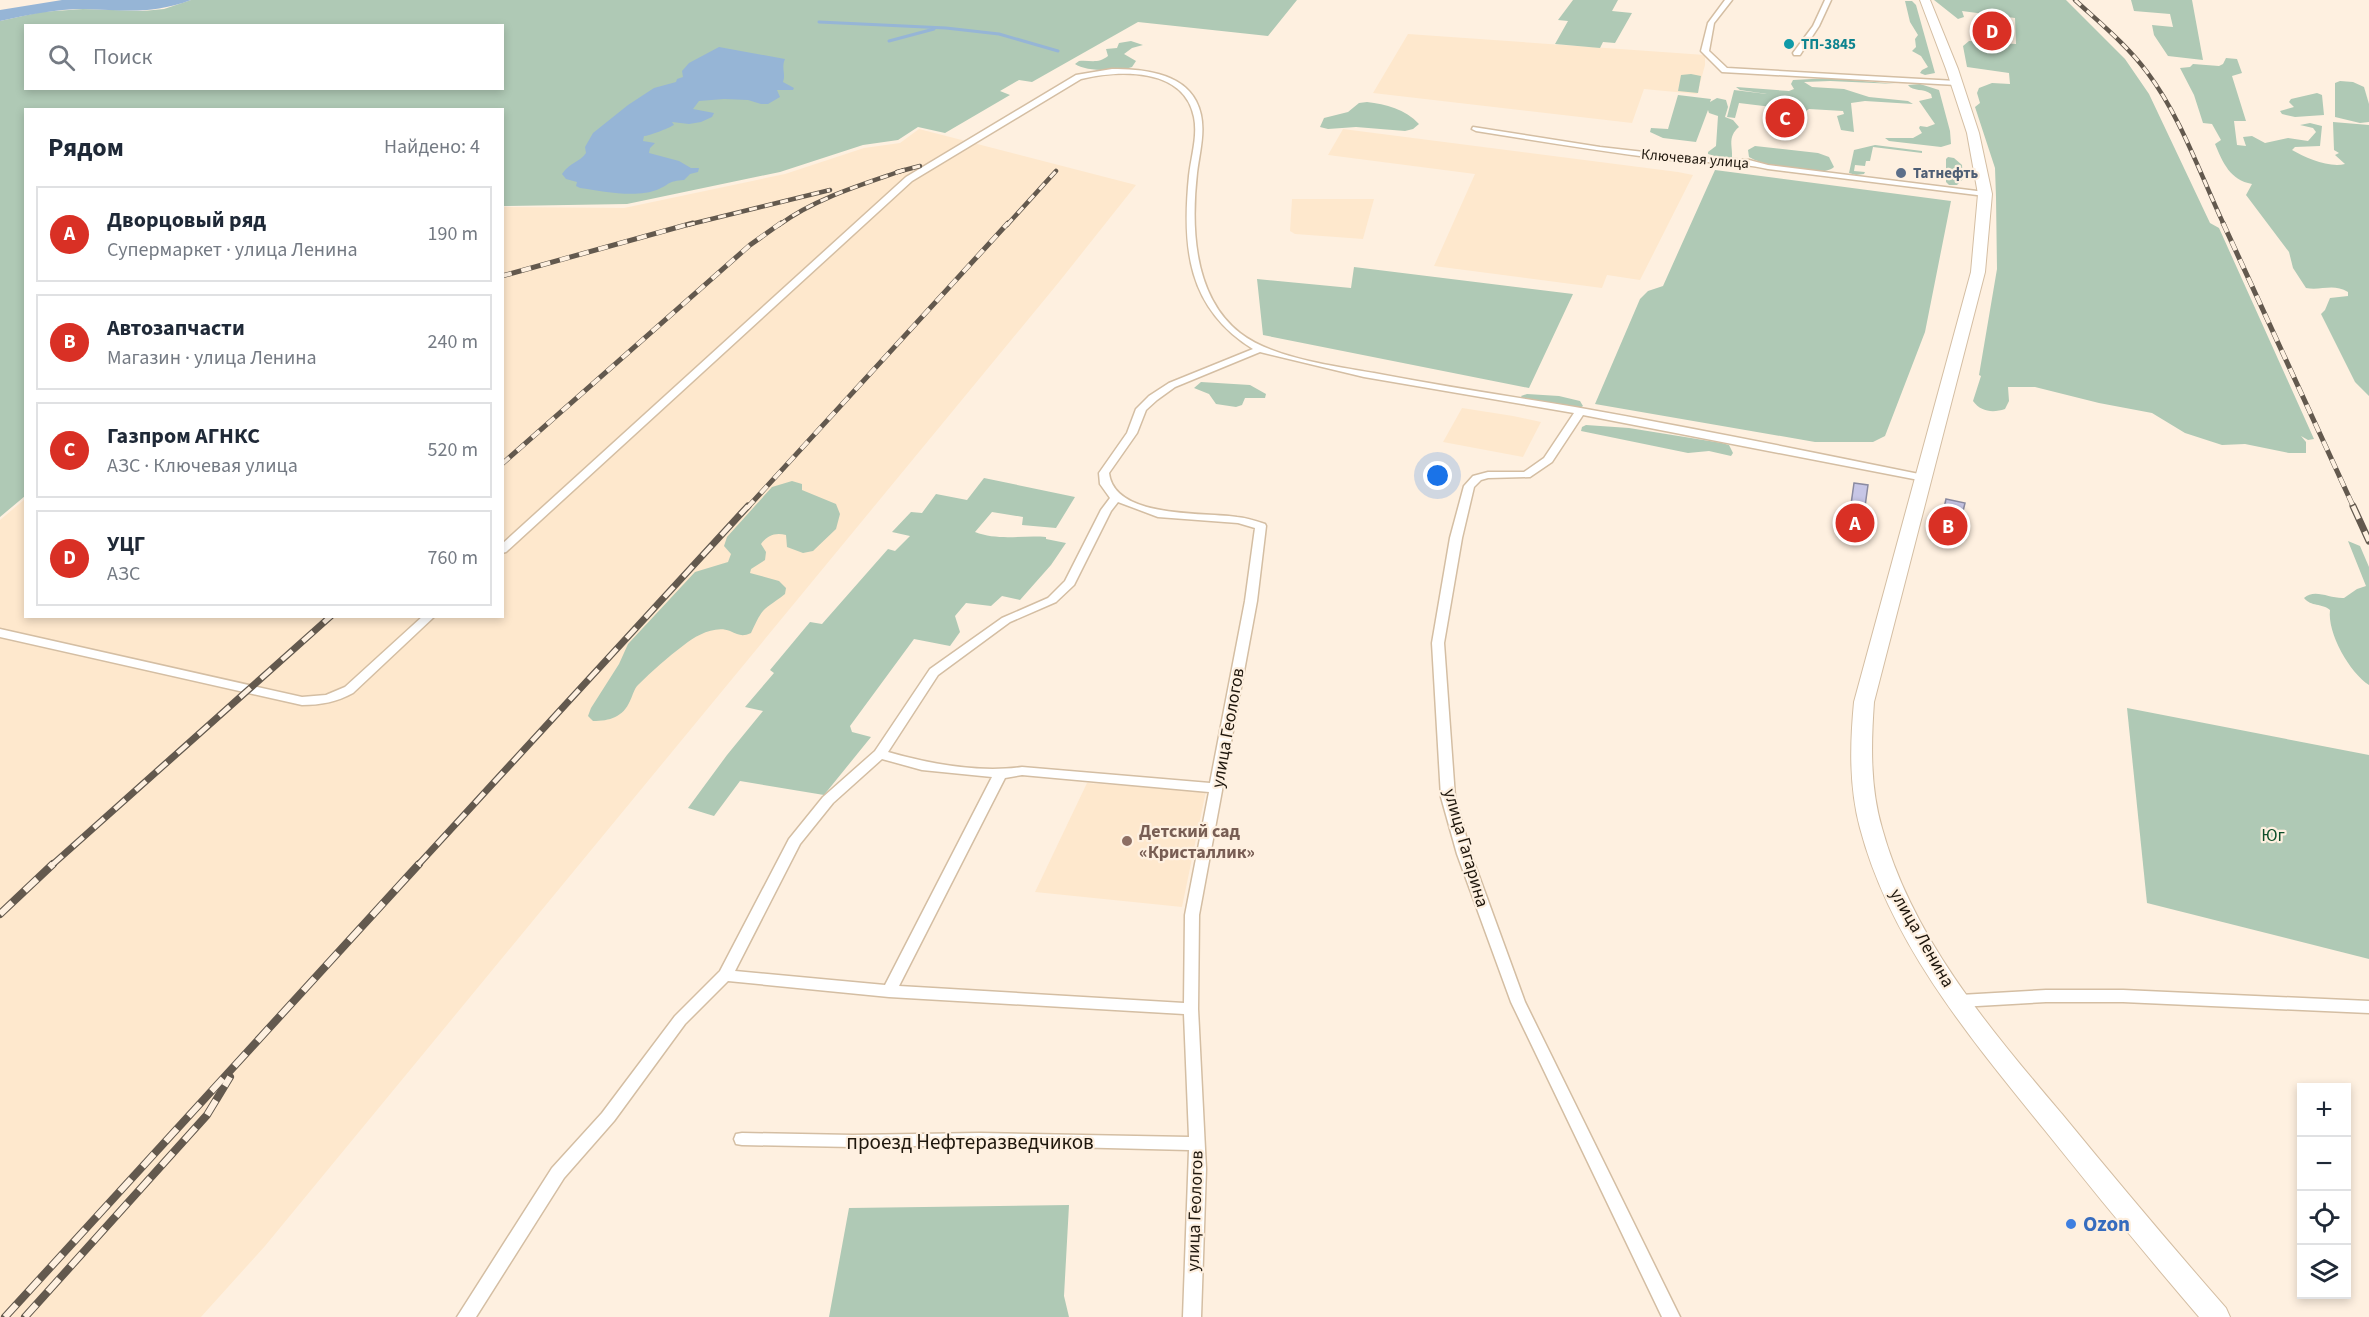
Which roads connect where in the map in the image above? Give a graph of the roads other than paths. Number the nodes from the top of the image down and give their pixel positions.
1 (1729, 0) edge
2 (1828, 0) edge
3 (1925, 0) edge
4 (1797, 53) dead end
5 (1956, 83) junction
6 (1476, 129) dead end
7 (1985, 194) junction
8 (1260, 349) junction
9 (1581, 412) junction
10 (1924, 478) junction
11 (1116, 498) junction
12 (504, 548) edge
13 (428, 618) edge
14 (0, 633) edge
15 (880, 754) junction
16 (1000, 774) junction
17 (1217, 788) junction
18 (725, 975) junction
19 (889, 991) junction
20 (1960, 1001) junction
21 (2369, 1007) edge
22 (1191, 1009) junction
23 (742, 1139) dead end
24 (1197, 1144) junction
25 (466, 1317) edge
26 (1192, 1317) edge
27 (1671, 1317) edge
28 (2216, 1317) edge

1 - 5 street
2 - 4 street
3 - 5 main road, улица Ленина
5 - 7 main road, улица Ленина
6 - 7 street, Ключевая улица
7 - 10 main road, улица Ленина
8 - 9 street
8 - 11 street
8 - 12 street
9 - 10 street
9 - 27 street, улица Гагарина
10 - 20 main road, улица Ленина
11 - 15 street
11 - 17 street, улица Геологов
13 - 14 street
15 - 16 street
15 - 18 street
16 - 17 street
16 - 19 street
17 - 22 street, улица Геологов
18 - 19 street
18 - 25 street
19 - 22 street
20 - 21 street
20 - 28 main road, улица Ленина
22 - 24 street, улица Геологов
23 - 24 street, проезд Нефтеразведчиков
24 - 26 street, улица Геологов

